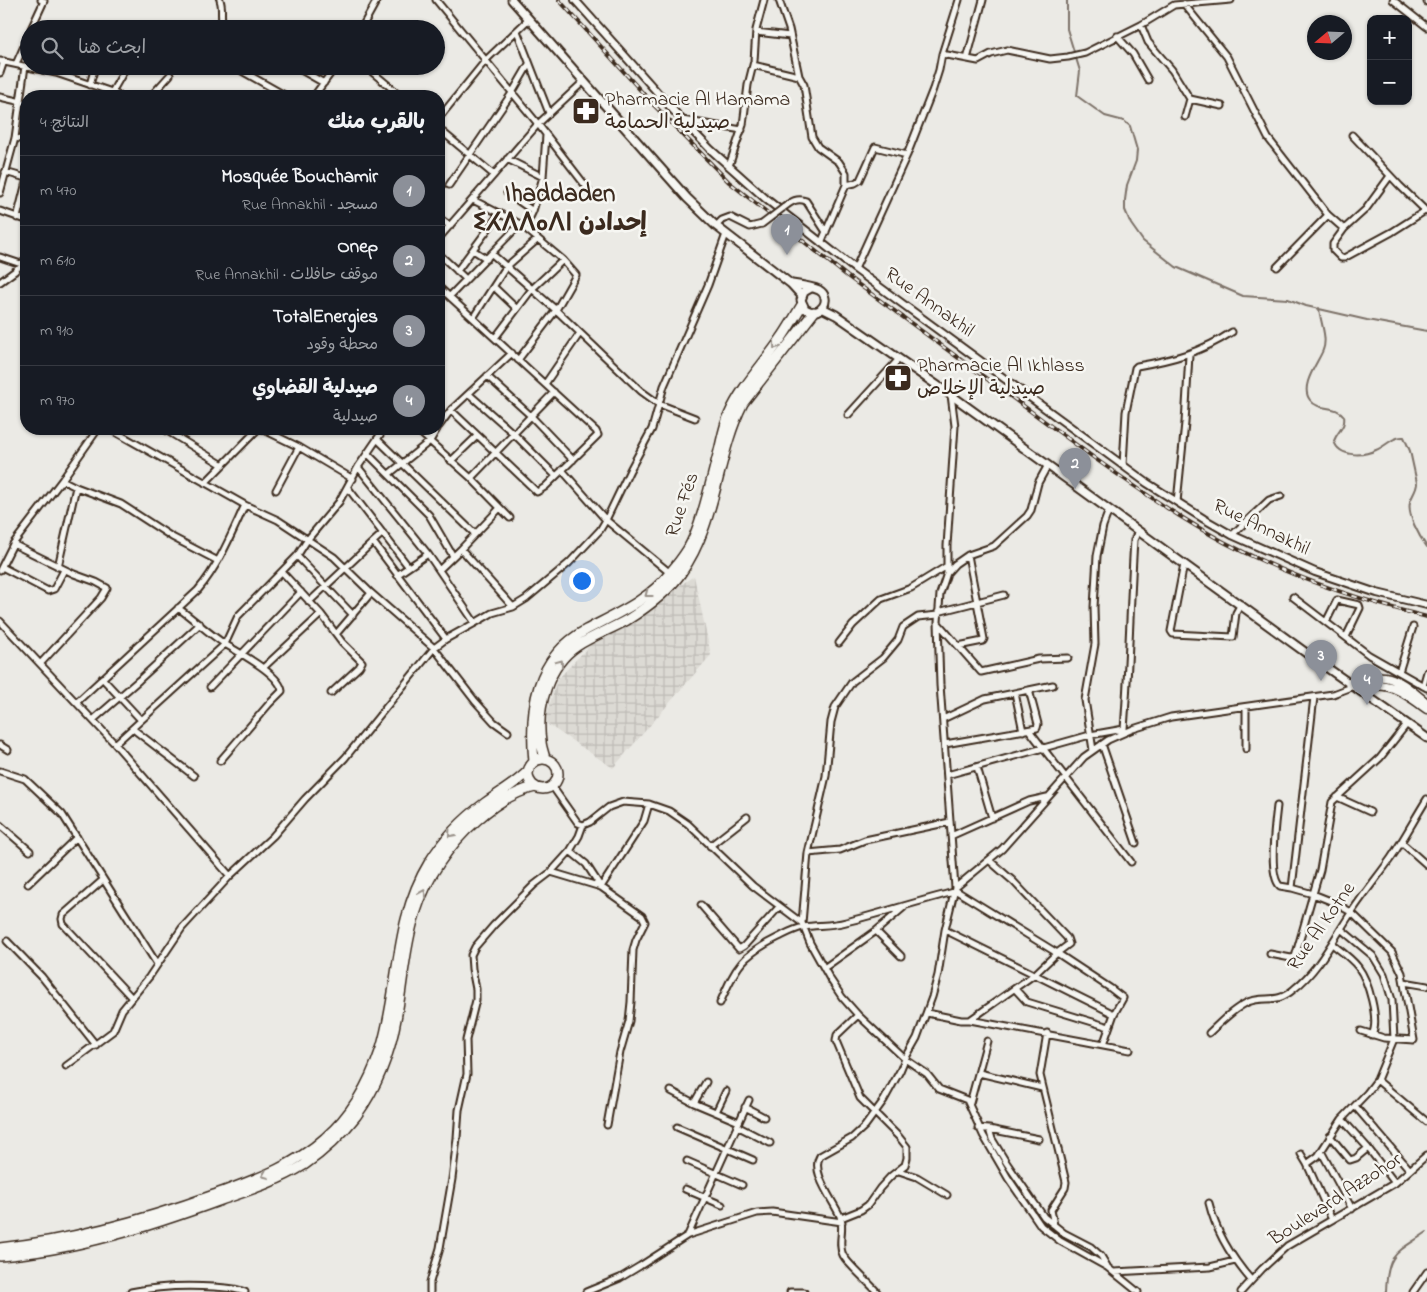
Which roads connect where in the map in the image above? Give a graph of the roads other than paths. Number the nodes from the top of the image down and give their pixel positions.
1 (43, 0) edge
2 (220, 0) edge
3 (377, 0) edge
4 (436, 0) edge
5 (512, 0) edge
6 (575, 0) edge
7 (764, 0) edge
8 (779, 0) edge
9 (959, 0) edge
10 (983, 0) edge
11 (1231, 0) edge
12 (1393, 0) edge
13 (1220, 1) edge
14 (1173, 2) edge
15 (1184, 4) junction
16 (529, 19) junction
17 (35, 20) edge
18 (221, 20) edge
19 (366, 20) edge
20 (1141, 24) junction
21 (1427, 27) edge
22 (517, 31) junction
23 (756, 32) junction
24 (790, 36) junction
25 (1117, 36) junction
26 (942, 54) junction
27 (20, 55) edge
28 (967, 59) junction
29 (486, 60) junction
30 (2, 61) edge
31 (16, 64) junction
32 (529, 64) junction
33 (20, 65) edge
34 (753, 65) junction
35 (0, 74) edge
36 (25, 75) edge
37 (62, 75) edge
38 (93, 75) edge
39 (122, 75) edge
40 (170, 75) dead end
41 (249, 75) edge
42 (310, 75) edge
43 (330, 75) edge
44 (376, 75) edge
45 (799, 76) junction
46 (1148, 80) dead end
47 (583, 82) junction
48 (324, 83) junction
49 (90, 85) junction
50 (24, 90) edge
51 (106, 90) edge
52 (113, 90) edge
53 (156, 90) edge
54 (276, 90) edge
55 (319, 90) edge
56 (394, 90) edge
57 (512, 93) junction
58 (0, 97) edge
59 (1190, 99) junction
60 (20, 101) edge
61 (1222, 106) dead end
62 (445, 111) edge
63 (549, 112) junction
64 (1185, 117) dead end
65 (20, 118) edge
66 (682, 120) junction
67 (538, 124) junction
68 (742, 130) junction
69 (445, 134) edge
70 (546, 135) junction
71 (1352, 135) dead end
72 (15, 138) junction
73 (20, 139) edge
74 (469, 155) junction
75 (907, 155) junction
76 (507, 159) junction
77 (729, 166) junction
78 (5, 172) junction
79 (494, 175) junction
80 (20, 176) edge
81 (1390, 176) junction
82 (543, 177) junction
83 (449, 185) dead end
84 (846, 185) junction
85 (588, 189) dead end
86 (0, 193) edge
87 (506, 193) dead end
88 (473, 200) junction
89 (20, 206) edge
90 (0, 211) edge
91 (533, 211) junction
92 (1426, 212) edge
93 (500, 213) junction
94 (1328, 215) junction
95 (17, 218) junction
96 (20, 219) edge
97 (445, 222) edge
98 (520, 224) junction
99 (450, 226) junction
100 (716, 226) junction
101 (525, 228) junction
102 (1344, 229) junction
103 (445, 231) edge
104 (826, 232) junction
105 (726, 234) junction
106 (538, 239) junction
107 (821, 243) junction
108 (473, 250) junction
109 (492, 254) junction
110 (0, 257) edge
111 (487, 259) junction
112 (445, 260) edge
113 (562, 260) junction
114 (20, 264) edge
115 (20, 265) edge
116 (1277, 266) dead end
117 (506, 267) junction
118 (855, 269) junction
119 (457, 271) junction
120 (466, 280) junction
121 (0, 282) edge
122 (791, 284) junction
123 (494, 287) junction
124 (811, 288) junction
125 (532, 289) junction
126 (445, 292) edge
127 (450, 296) junction
128 (802, 300) junction
129 (821, 307) junction
130 (517, 309) junction
131 (556, 310) junction
132 (473, 318) junction
133 (1232, 332) dead end
134 (580, 333) junction
135 (496, 338) junction
136 (512, 353) junction
137 (1189, 355) junction
138 (899, 359) junction
139 (518, 360) junction
140 (487, 376) junction
141 (545, 384) junction
142 (554, 392) junction
143 (468, 394) junction
144 (951, 395) junction
145 (659, 404) junction
146 (451, 410) junction
147 (848, 415) dead end
148 (531, 416) junction
149 (445, 418) edge
150 (695, 418) dead end
151 (513, 432) junction
152 (94, 435) edge
153 (121, 435) edge
154 (174, 435) edge
155 (252, 435) edge
156 (274, 435) edge
157 (380, 435) edge
158 (423, 435) edge
159 (434, 435) edge
160 (477, 436) junction
161 (377, 440) junction
162 (430, 441) junction
163 (299, 447) junction
164 (494, 452) junction
165 (367, 453) junction
166 (573, 460) junction
167 (451, 461) junction
168 (401, 463) junction
169 (223, 465) junction
170 (1048, 465) junction
171 (1123, 465) junction
172 (358, 467) junction
173 (562, 470) junction
174 (389, 474) junction
175 (556, 476) junction
176 (471, 478) junction
177 (352, 479) junction
178 (62, 480) junction
179 (205, 483) junction
180 (76, 487) junction
181 (348, 488) junction
182 (276, 490) dead end
183 (1281, 496) dead end
184 (1177, 502) junction
185 (245, 505) junction
186 (500, 508) junction
187 (1109, 510) junction
188 (510, 518) dead end
189 (606, 520) junction
190 (1138, 530) junction
191 (383, 533) junction
192 (475, 534) junction
193 (1232, 535) junction
194 (308, 539) junction
195 (372, 542) junction
196 (13, 544) junction
197 (461, 549) junction
198 (428, 554) junction
199 (968, 555) junction
200 (297, 556) junction
201 (454, 556) junction
202 (218, 561) junction
203 (1184, 564) junction
204 (408, 566) junction
205 (947, 566) junction
206 (58, 567) junction
207 (345, 567) junction
208 (1, 568) edge
209 (64, 570) junction
210 (439, 570) junction
211 (282, 572) junction
212 (670, 573) junction
213 (947, 573) junction
214 (397, 575) junction
215 (326, 587) junction
216 (301, 592) junction
217 (371, 593) junction
218 (1004, 595) dead end
219 (1293, 597) dead end
220 (309, 602) junction
221 (978, 602) junction
222 (1241, 604) junction
223 (1427, 605) edge
224 (513, 607) junction
225 (178, 608) junction
226 (321, 614) junction
227 (938, 614) junction
228 (353, 615) junction
229 (0, 621) edge
230 (475, 622) junction
231 (938, 622) junction
232 (1326, 622) junction
233 (200, 624) junction
234 (1413, 627) dead end
235 (337, 634) junction
236 (1346, 637) junction
237 (446, 639) junction
238 (840, 643) dead end
239 (225, 644) junction
240 (958, 646) junction
241 (434, 648) junction
242 (242, 653) junction
243 (1068, 658) dead end
244 (41, 663) junction
245 (263, 668) junction
246 (1399, 672) junction
247 (1427, 672) edge
248 (102, 678) junction
249 (1053, 685) dead end
250 (1354, 686) junction
251 (210, 687) dead end
252 (1425, 687) edge
253 (1029, 690) junction
254 (331, 693) dead end
255 (1015, 693) junction
256 (119, 696) junction
257 (1314, 697) junction
258 (76, 702) junction
259 (1427, 702) edge
260 (1246, 707) junction
261 (1427, 709) edge
262 (943, 719) junction
263 (93, 720) junction
264 (141, 720) junction
265 (1407, 724) junction
266 (133, 729) junction
267 (1125, 730) junction
268 (1026, 731) junction
269 (508, 732) dead end
270 (1090, 735) junction
271 (1427, 738) edge
272 (115, 744) junction
273 (945, 744) junction
274 (1102, 744) junction
275 (0, 745) edge
276 (1246, 748) dead end
277 (1043, 749) junction
278 (8, 750) dead end
279 (1093, 750) junction
280 (546, 759) junction
281 (220, 761) dead end
282 (531, 766) junction
283 (977, 767) junction
284 (0, 772) edge
285 (947, 775) junction
286 (194, 776) dead end
287 (1065, 777) junction
288 (552, 786) junction
289 (535, 787) junction
290 (1047, 797) junction
291 (1337, 797) junction
292 (1427, 799) edge
293 (649, 804) junction
294 (1277, 806) dead end
295 (1370, 812) dead end
296 (747, 818) dead end
297 (992, 818) junction
298 (950, 822) junction
299 (580, 824) junction
300 (0, 825) edge
301 (951, 836) junction
302 (77, 837) junction
303 (1402, 842) junction
304 (1136, 843) dead end
305 (710, 846) junction
306 (30, 851) dead end
307 (570, 851) junction
308 (808, 853) junction
309 (990, 860) junction
310 (1131, 862) dead end
311 (1427, 865) edge
312 (550, 872) junction
313 (230, 876) junction
314 (103, 880) junction
315 (28, 884) dead end
316 (601, 887) junction
317 (1292, 888) junction
318 (955, 890) junction
319 (1312, 894) junction
320 (701, 905) dead end
321 (906, 905) junction
322 (779, 907) junction
323 (1351, 912) junction
324 (802, 925) junction
325 (1341, 929) junction
326 (876, 930) junction
327 (945, 930) junction
328 (7, 941) dead end
329 (1332, 944) junction
330 (1057, 953) junction
331 (1270, 954) dead end
332 (901, 956) dead end
333 (157, 964) junction
334 (824, 968) junction
335 (1035, 974) junction
336 (1404, 982) junction
337 (1427, 986) edge
338 (1015, 989) junction
339 (132, 998) junction
340 (720, 1003) dead end
341 (927, 1013) junction
342 (1114, 1014) junction
343 (858, 1015) junction
344 (970, 1020) junction
345 (1109, 1027) junction
346 (1362, 1031) dead end
347 (1209, 1033) dead end
348 (1046, 1034) junction
349 (1372, 1035) junction
350 (1394, 1039) junction
351 (987, 1041) dead end
352 (96, 1045) junction
353 (1103, 1045) junction
354 (1130, 1050) dead end
355 (905, 1059) junction
356 (66, 1066) dead end
357 (979, 1073) junction
358 (1377, 1080) junction
359 (706, 1082) dead end
360 (1042, 1088) junction
361 (671, 1091) dead end
362 (726, 1091) dead end
363 (749, 1100) dead end
364 (694, 1103) junction
365 (970, 1103) junction
366 (1355, 1106) junction
367 (746, 1107) junction
368 (716, 1112) junction
369 (875, 1112) junction
370 (764, 1117) dead end
371 (1342, 1119) junction
372 (1427, 1122) edge
373 (738, 1124) junction
374 (607, 1125) dead end
375 (677, 1127) dead end
376 (978, 1128) junction
377 (989, 1130) junction
378 (1330, 1136) junction
379 (1039, 1139) dead end
380 (770, 1143) dead end
381 (727, 1148) junction
382 (1368, 1148) junction
383 (1321, 1152) junction
384 (1301, 1154) dead end
385 (1427, 1155) edge
386 (753, 1160) dead end
387 (687, 1161) dead end
388 (1307, 1164) junction
389 (1410, 1170) junction
390 (899, 1171) junction
391 (715, 1173) junction
392 (1395, 1183) junction
393 (742, 1185) dead end
394 (685, 1189) dead end
395 (947, 1195) dead end
396 (704, 1198) junction
397 (1209, 1203) dead end
398 (722, 1206) dead end
399 (1352, 1209) junction
400 (842, 1220) junction
401 (1332, 1220) junction
402 (1054, 1225) junction
403 (688, 1235) junction
404 (0, 1248) edge
405 (0, 1256) edge
406 (1235, 1261) junction
407 (1107, 1267) junction
408 (1114, 1272) junction
409 (1427, 1272) edge
410 (1251, 1280) junction
411 (131, 1292) edge
412 (245, 1292) edge
413 (430, 1292) edge
414 (586, 1292) edge
415 (790, 1292) edge
416 (804, 1292) edge
417 (878, 1292) edge
418 (1138, 1292) edge
419 (1241, 1292) edge
420 (1413, 1292) edge

1 - 17 street
2 - 18 street
3 - 19 street
4 - 29 street
5 - 16 main road
6 - 66 street, Rue Annakhil
7 - 23 street
8 - 24 street
9 - 26 street
10 - 28 street
11 - 13 street
12 - 21 street
13 - 15 street
14 - 15 street
14 - 20 street
15 - 94 street
16 - 22 street
16 - 47 main road
20 - 25 street
20 - 59 street
22 - 29 street
22 - 32 street
23 - 24 street
23 - 34 street
24 - 45 street
25 - 28 street
25 - 46 street
26 - 28 street
26 - 75 street
27 - 31 street
29 - 57 street
29 - 62 street
30 - 31 street
30 - 35 street
31 - 33 street
32 - 57 street
32 - 63 street
34 - 45 street
34 - 68 street
36 - 50 street
37 - 49 street
38 - 49 street
39 - 52 street
40 - 53 street
41 - 54 street
42 - 48 street
43 - 48 street
44 - 56 street
45 - 84 street
47 - 63 street
47 - 100 main road
48 - 55 street
49 - 51 street
57 - 67 street
57 - 74 street
58 - 60 street
59 - 61 street
59 - 64 street
63 - 67 street
65 - 72 street
66 - 68 street
66 - 77 street, Rue Annakhil
67 - 70 street
67 - 76 street
68 - 77 street
69 - 74 street
70 - 82 street
70 - 85 street
71 - 81 street
72 - 73 street
72 - 78 street
74 - 79 street
74 - 83 street
75 - 84 street
75 - 118 street
76 - 79 street
76 - 82 street
77 - 107 street, Rue Annakhil
78 - 80 street
78 - 86 street
79 - 88 street
81 - 92 street
81 - 102 street
82 - 91 street
84 - 104 street
87 - 91 street
88 - 93 street
88 - 99 street
89 - 95 street
90 - 95 street
91 - 101 street
92 - 102 street
93 - 98 street
93 - 108 street
94 - 102 street
94 - 116 street
95 - 96 street
97 - 99 street
98 - 101 street
98 - 109 street
99 - 103 street
100 - 104 street, bridge
100 - 105 main road
101 - 106 street
104 - 107 street
105 - 122 main road
105 - 145 street
106 - 113 street
106 - 117 street
107 - 118 street, Rue Annakhil
108 - 111 street
108 - 119 street
109 - 111 street
109 - 117 street
110 - 114 street
111 - 120 street
112 - 119 street
113 - 125 street
113 - 131 street
115 - 121 street
117 - 123 street
117 - 125 street
118 - 171 street, Rue Annakhil
119 - 120 street
120 - 127 street
122 - 124 main road
122 - 128 main road
123 - 130 street
123 - 132 street
124 - 128 main road, Rue Fés
124 - 129 main road
125 - 130 street
125 - 131 street
126 - 127 street
127 - 132 street
128 - 129 main road
128 -> 212 highway, Rue Fés
129 - 138 main road
280 -> 129 highway, Rue Fés
130 - 135 street
131 - 134 street
131 - 139 street
132 - 135 street
133 - 137 street
134 - 141 street
134 - 145 street
135 - 136 street
136 - 139 street
136 - 140 street
137 - 171 street
137 - 184 street
138 - 144 main road
138 - 147 street
139 - 141 street
140 - 143 street
140 - 148 street
141 - 142 street
142 - 148 street
142 - 166 street
143 - 146 street
143 - 151 street
144 - 170 main road
144 - 205 street
145 - 150 street
145 - 189 street
146 - 149 street
146 - 160 street
148 - 151 street
148 - 166 street
151 - 164 street
151 - 175 street
152 - 178 street
153 - 179 street
154 - 169 street
155 - 169 street
156 - 163 street
157 - 161 street
158 - 162 street
159 - 162 street
160 - 164 street
160 - 167 street
161 - 165 street
161 - 168 street
162 - 167 street
162 - 168 street
163 - 177 street
163 - 182 street
164 - 175 street
164 - 176 street
165 - 172 street
165 - 174 street
166 - 173 street
167 - 176 street
168 - 174 street
168 - 192 street
169 - 179 street
170 - 187 main road
170 - 199 street
171 - 184 street, Rue Annakhil
172 - 177 street
172 - 198 street
173 - 175 street
173 - 189 street
174 - 201 street
176 - 186 street
177 - 181 street
178 - 180 street
178 - 196 street
179 - 185 street
180 - 202 street
180 - 206 street
181 - 191 street
181 - 194 street
183 - 193 street
184 - 193 street, Rue Annakhil
185 - 194 street
185 - 202 street
186 - 188 street
186 - 192 street
187 - 190 main road
187 - 270 street
189 - 212 street
189 - 224 street
190 - 203 main road
190 - 267 street
191 - 195 street
191 - 204 street
192 - 197 street
193 - 223 street, Rue Annakhil
194 - 200 street
194 - 207 street
195 - 207 street
195 - 214 street
196 - 206 street
196 - 208 street
197 - 201 street
197 - 224 street
198 - 204 street
198 - 210 street
199 - 213 street
199 - 221 street
200 - 211 street
200 - 215 street
201 - 210 street
202 - 225 street
203 - 222 main road
203 - 222 street
204 - 214 street
205 - 213 street
205 - 238 street
206 - 209 street
207 - 215 street
207 - 217 street
208 - 209 street
209 - 244 street
210 - 230 street
211 - 216 street
211 - 239 street
212 -> 282 highway, Rue Fés
213 - 227 street
214 - 237 street
215 - 220 street
215 - 228 street
216 - 220 street
216 - 242 street
217 - 228 street
217 - 241 street
218 - 221 street
219 - 232 street
220 - 226 street
221 - 227 street
221 - 240 street
222 - 250 main road
224 - 230 street
225 - 233 street
225 - 248 street
226 - 235 street
226 - 245 street
227 - 231 street
227 - 308 street
228 - 235 street
229 - 244 street
230 - 237 street
231 - 240 street
231 - 262 street
232 - 236 street
232 - 236 street
233 - 239 street
233 - 256 street
234 - 246 street
235 - 254 street
236 - 246 street
237 - 241 street
239 - 242 street
239 - 264 street
240 - 243 street
241 - 269 street
241 - 313 street
242 - 245 street
242 - 251 street
244 - 258 street
245 - 281 street
246 - 252 street
247 - 252 street
248 - 256 street
248 - 258 street
249 - 253 street
250 - 257 street
250 - 259 main road
250 - 261 main road
250 - 265 main road
253 - 255 street
253 - 268 street
255 - 262 street
255 - 268 street
256 - 263 street
256 - 264 street
257 - 260 street
257 - 317 street
258 - 263 street
260 - 267 street
260 - 276 street
262 - 273 street
263 - 272 street
264 - 266 street
265 - 271 main road
265 - 291 street
266 - 272 street
266 - 286 street
267 - 270 street
267 - 274 street
268 - 273 street
268 - 277 street
270 - 277 street
270 - 279 street
272 - 313 street
273 - 285 street
274 - 279 street
274 - 304 street
275 - 278 street
277 - 283 street
277 - 287 street
279 - 287 street
280 - 282 highway
280 - 288 highway
282 - 289 highway
282 -> 404 highway
283 - 285 street
283 - 297 street
284 - 302 street
285 - 298 street
287 - 290 street
287 - 310 street
288 - 289 highway
288 - 299 street
405 -> 289 highway
290 - 297 street
290 - 309 street
291 - 295 street
291 - 319 street
292 - 303 street, Rue Al Kotne
293 - 299 street
293 - 305 street
293 - 316 street
294 - 317 street
296 - 305 street
297 - 301 street
298 - 301 street
298 - 308 street
299 - 307 street
300 - 306 street
301 - 318 street
302 - 314 street
302 - 315 street
303 - 311 street
303 - 323 street, Rue Al Kotne
305 - 322 street
307 - 312 street
307 - 316 street
308 - 324 street
309 - 318 street
309 - 330 street
312 - 316 street
312 - 413 street
313 - 333 street
314 - 333 street
314 - 339 street
316 - 374 street
317 - 319 street
318 - 321 street
318 - 327 street
318 - 330 street
319 - 323 street
319 - 331 street
320 - 322 street
321 - 324 street
321 - 326 street
322 - 324 street
323 - 325 street, Rue Al Kotne
323 - 336 street
324 - 334 street
324 - 340 street
325 - 329 street, Rue Al Kotne
325 - 350 street
326 - 332 street
326 - 334 street
327 - 335 street
327 - 341 street
328 - 352 street
329 - 347 street, Rue Al Kotne
329 - 349 street
330 - 335 street
330 - 342 street
333 - 339 street
334 - 343 street
335 - 338 street
335 - 342 street
336 - 337 street
336 - 350 street
338 - 344 street
338 - 345 street
339 - 352 street
341 - 344 street
341 - 355 street
342 - 345 street
343 - 355 street
343 - 369 street
344 - 348 street
345 - 353 street
346 - 349 street
348 - 353 street
348 - 360 street
349 - 350 street
350 - 358 street
351 - 357 street
352 - 356 street
353 - 354 street
355 - 365 street
355 - 369 street
357 - 360 street
357 - 365 street
358 - 366 street
358 - 372 street
359 - 364 street
360 - 402 street
361 - 364 street
362 - 368 street
363 - 367 street
364 - 368 street
365 - 376 street
366 - 371 street
366 - 389 street
367 - 370 street
367 - 373 street
368 - 373 street
369 - 390 street
369 - 400 street
371 - 378 street
371 - 382 street
373 - 380 street
373 - 381 street
375 - 381 street
376 - 377 street
376 - 407 street
377 - 379 street
377 - 402 street
378 - 382 street
378 - 383 street
381 - 386 street
381 - 391 street
382 - 392 street
383 - 388 street
383 - 399 street
384 - 388 street
385 - 389 street, Boulevard Azzohor
387 - 391 street
388 - 401 street
389 - 392 street, Boulevard Azzohor
390 - 395 street
390 - 400 street
391 - 393 street
391 - 396 street
392 - 399 street, Boulevard Azzohor
394 - 396 street
396 - 398 street
396 - 403 street
397 - 406 street
399 - 401 street, Boulevard Azzohor
400 - 403 street
400 - 417 street
401 - 410 street, Boulevard Azzohor
402 - 407 street
403 - 414 street
406 - 408 street
406 - 410 street
407 - 408 street
408 - 418 street
409 - 420 street
410 - 419 street, Boulevard Azzohor
411 - 412 street
415 - 416 street

